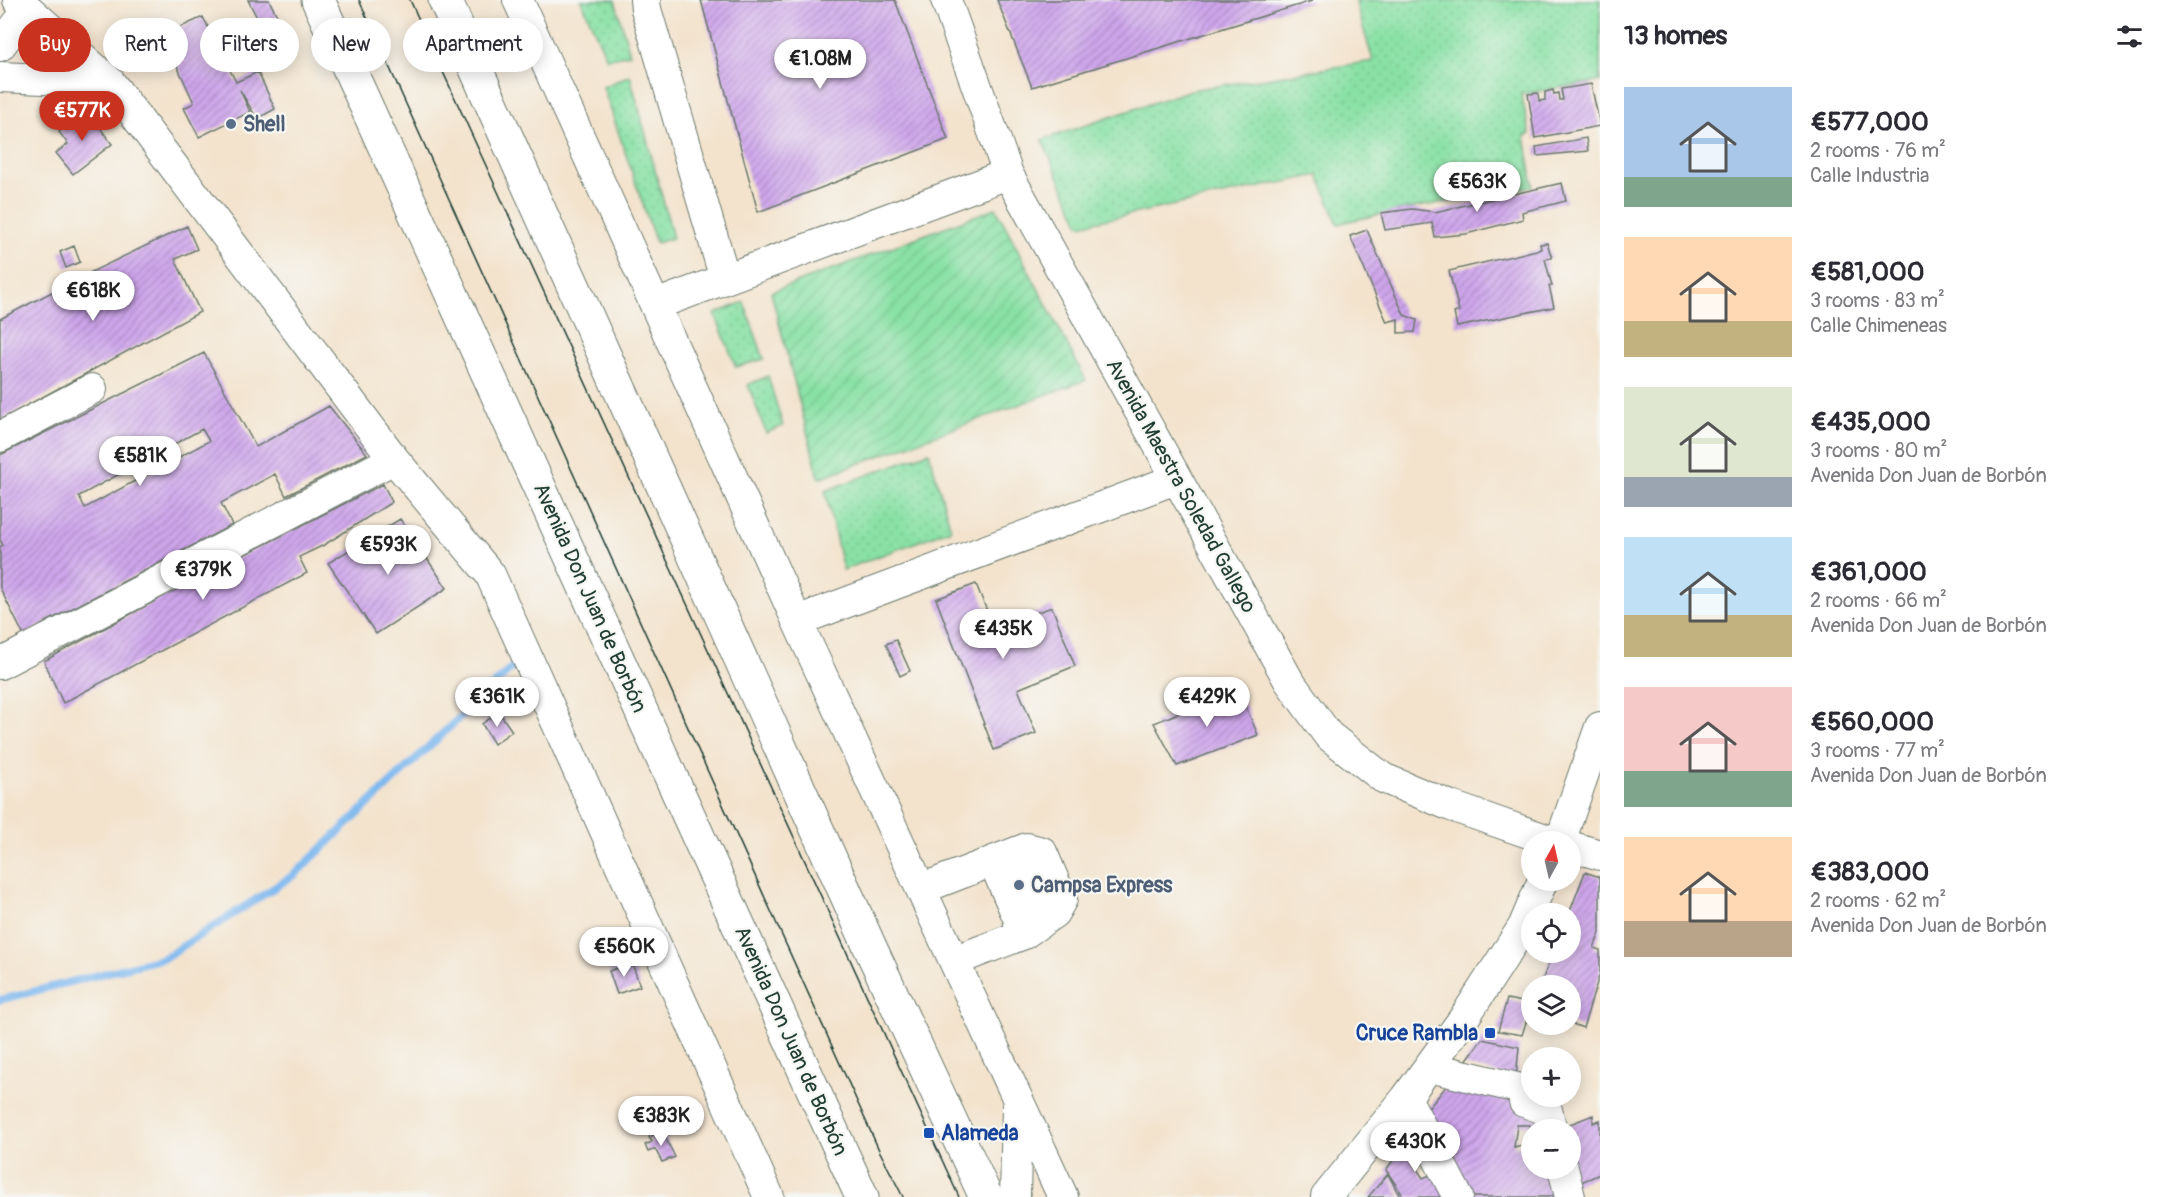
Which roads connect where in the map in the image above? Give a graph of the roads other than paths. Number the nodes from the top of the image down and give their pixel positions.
1 (318, 0) edge
2 (445, 0) edge
3 (518, 0) edge
4 (645, 0) edge
5 (946, 0) edge
6 (23, 5) edge
7 (0, 46) edge
8 (0, 77) edge
9 (110, 82) junction
10 (1008, 174) junction
11 (725, 279) junction
12 (655, 305) junction
13 (92, 389) dead end
14 (0, 437) edge
15 (394, 459) junction
16 (1176, 479) junction
17 (797, 621) junction
18 (0, 664) edge
19 (1600, 727) edge
20 (1523, 831) edge
21 (1564, 831) edge
22 (1581, 849) edge
23 (1600, 855) edge
24 (1004, 857) junction
25 (921, 889) junction
26 (1538, 891) edge
27 (1029, 929) junction
28 (954, 961) junction
29 (1429, 1067) junction
30 (1017, 1098) junction
31 (1406, 1098) junction
32 (1549, 1119) edge
33 (1566, 1179) edge
34 (769, 1197) edge
35 (862, 1197) edge
36 (986, 1197) edge
37 (1015, 1197) edge
38 (1063, 1197) edge
39 (1326, 1197) edge
40 (1458, 1197) edge
41 (1570, 1197) edge

1 - 35 main road, Avenida Don Juan de Borbón
2 - 36 main road
3 - 12 street
4 - 11 street
5 - 10 street, Avenida Maestra Soledad Gallego
6 - 7 street
6 - 9 street
8 - 9 street
9 - 15 street
10 - 11 street
10 - 16 street, Avenida Maestra Soledad Gallego
11 - 12 street
12 - 17 street
13 - 14 street
15 - 18 street
15 - 34 street
16 - 17 street
16 - 20 street, Avenida Maestra Soledad Gallego
17 - 25 street
19 - 21 street
22 - 23 street
24 - 25 street
24 - 27 street
24 - 27 street
25 - 28 street
26 - 29 street
27 - 28 street
28 - 30 street
29 - 31 street
29 - 32 street
30 - 37 street
30 - 38 street
31 - 39 street
31 - 40 street
33 - 41 street

